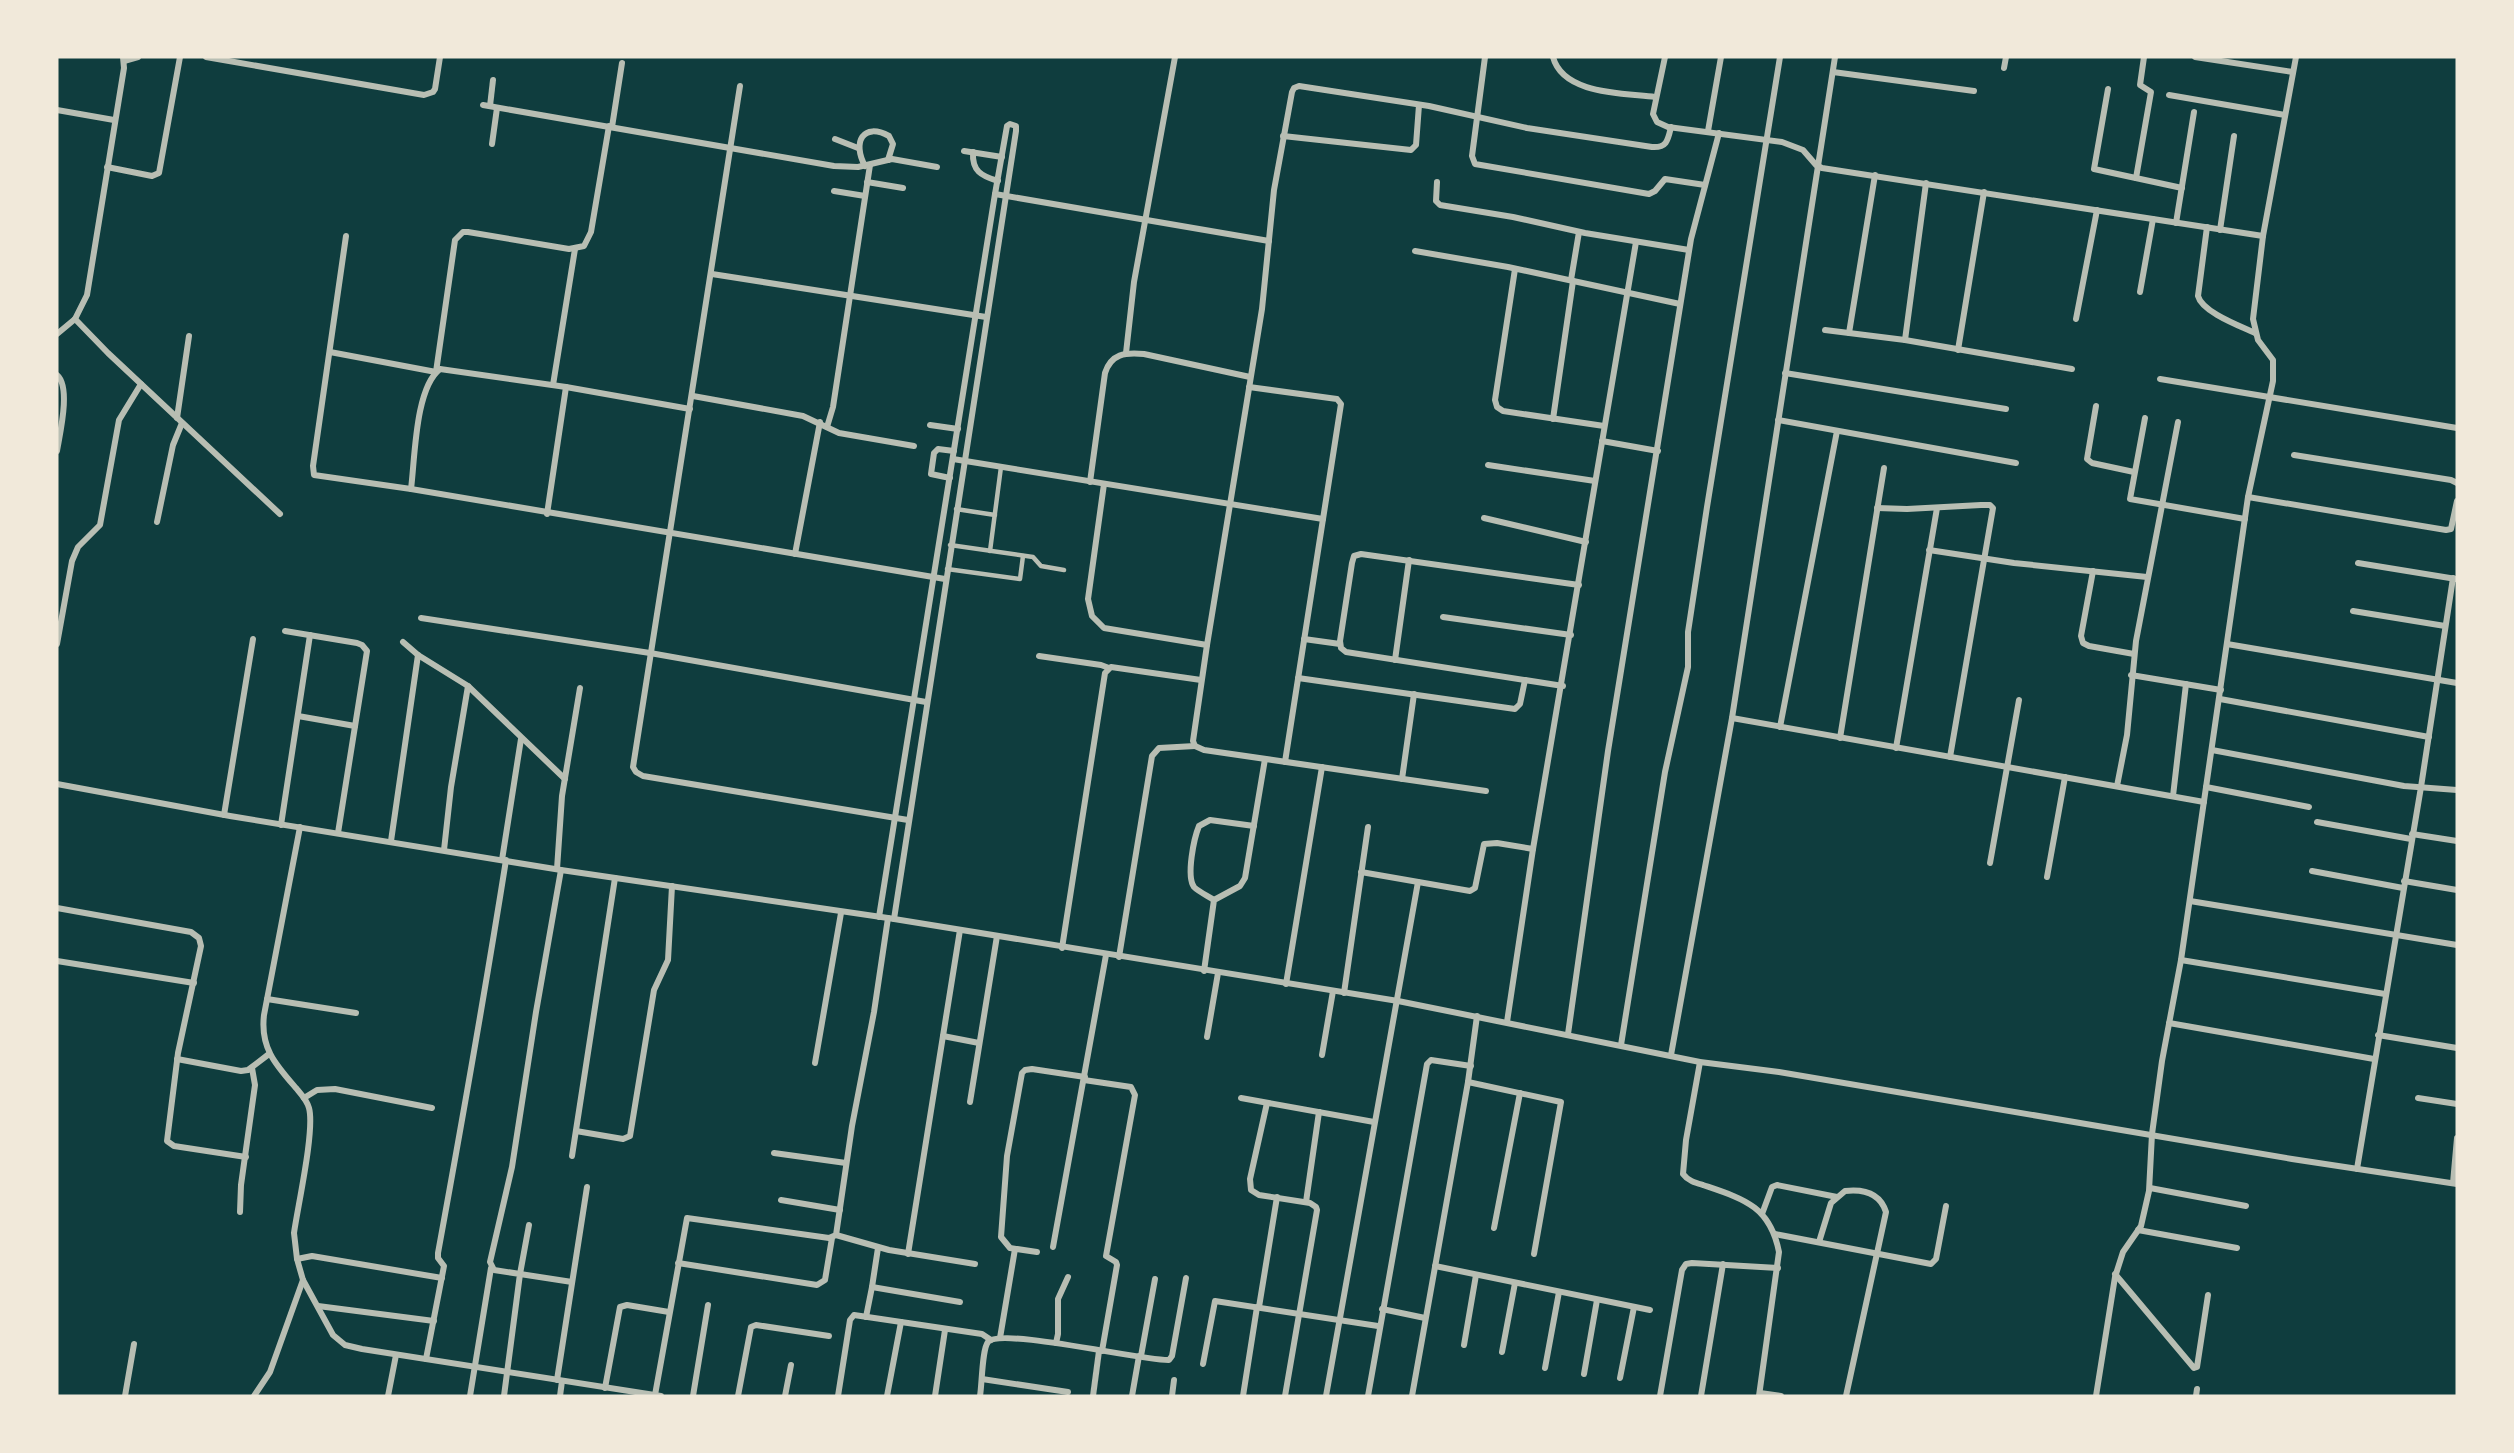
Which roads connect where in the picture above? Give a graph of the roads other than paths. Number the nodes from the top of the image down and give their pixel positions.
1 (138, 57) edge
2 (180, 57) edge
3 (206, 57) edge
4 (440, 57) edge
5 (1175, 57) edge
6 (1485, 57) edge
7 (1553, 57) edge
8 (1665, 57) edge
9 (1721, 57) edge
10 (1780, 57) edge
11 (1835, 57) edge
12 (2006, 57) edge
13 (2144, 57) edge
14 (2195, 57) edge
15 (2296, 57) edge
16 (124, 59) edge
17 (622, 63) dead end
18 (2004, 68) dead end
19 (1833, 72) junction
20 (2293, 72) junction
21 (493, 80) dead end
22 (740, 86) dead end
23 (2108, 89) dead end
24 (1974, 91) dead end
25 (2169, 95) dead end
26 (1655, 97) junction
27 (1419, 105) junction
28 (490, 106) junction
29 (57, 110) edge
30 (2194, 112) dead end
31 (2285, 115) junction
32 (1479, 116) junction
33 (114, 120) junction
34 (610, 127) junction
35 (1671, 127) junction
36 (1708, 131) junction
37 (1719, 133) junction
38 (1283, 136) junction
39 (2234, 136) dead end
40 (835, 139) dead end
41 (1766, 139) junction
42 (492, 144) dead end
43 (731, 147) junction
44 (858, 148) junction
45 (964, 151) dead end
46 (973, 152) junction
47 (1002, 157) junction
48 (888, 160) junction
49 (867, 165) junction
50 (1817, 166) junction
51 (107, 167) junction
52 (937, 167) dead end
53 (1875, 175) junction
54 (2136, 178) junction
55 (998, 180) junction
56 (867, 182) junction
57 (1437, 182) dead end
58 (1926, 183) junction
59 (1705, 185) junction
60 (903, 188) dead end
61 (2182, 188) junction
62 (834, 191) dead end
63 (1984, 192) junction
64 (995, 194) junction
65 (1005, 195) junction
66 (865, 196) junction
67 (2097, 210) junction
68 (1145, 218) junction
69 (2153, 219) junction
70 (2176, 223) junction
71 (2207, 228) junction
72 (2220, 230) junction
73 (1579, 232) junction
74 (346, 236) dead end
75 (2264, 236) junction
76 (1269, 241) junction
77 (1636, 242) junction
78 (575, 249) junction
79 (1689, 250) junction
80 (1416, 251) dead end
81 (1515, 268) junction
82 (712, 274) junction
83 (1572, 281) junction
84 (2140, 292) dead end
85 (1628, 294) junction
86 (849, 296) junction
87 (1680, 304) junction
88 (977, 316) junction
89 (986, 317) junction
90 (2076, 319) dead end
91 (75, 320) junction
92 (1825, 330) dead end
93 (1849, 333) junction
94 (2254, 333) junction
95 (57, 334) edge
96 (189, 336) dead end
97 (1905, 340) junction
98 (1958, 350) junction
99 (330, 352) junction
100 (1126, 353) junction
101 (2072, 369) dead end
102 (436, 372) junction
103 (1785, 373) junction
104 (57, 375) edge
105 (1250, 377) junction
106 (2160, 379) dead end
107 (141, 384) junction
108 (553, 385) junction
109 (566, 387) junction
110 (1249, 387) junction
111 (693, 396) junction
112 (2269, 398) junction
113 (2096, 406) dead end
114 (690, 409) junction
115 (2006, 409) dead end
116 (2145, 418) dead end
117 (1553, 419) junction
118 (179, 420) junction
119 (1778, 420) junction
120 (2178, 422) dead end
121 (823, 424) junction
122 (930, 424) dead end
123 (1604, 426) junction
124 (2457, 428) edge
125 (958, 429) junction
126 (1837, 431) junction
127 (1602, 441) junction
128 (914, 446) dead end
129 (57, 451) edge
130 (954, 451) junction
131 (1658, 451) junction
132 (2294, 455) dead end
133 (953, 459) junction
134 (963, 461) junction
135 (2016, 463) dead end
136 (1488, 465) dead end
137 (1001, 467) junction
138 (1884, 468) dead end
139 (2134, 472) junction
140 (950, 478) junction
141 (1595, 481) junction
142 (1090, 482) junction
143 (2457, 483) edge
144 (1104, 484) junction
145 (411, 489) junction
146 (2248, 497) junction
147 (2457, 501) edge
148 (2164, 504) junction
149 (1230, 506) junction
150 (1877, 508) junction
151 (1937, 508) junction
152 (956, 509) junction
153 (280, 514) dead end
154 (547, 514) junction
155 (995, 515) junction
156 (1484, 518) dead end
157 (1323, 519) junction
158 (2245, 519) junction
159 (157, 522) dead end
160 (669, 534) junction
161 (1586, 542) junction
162 (950, 545) junction
163 (1929, 550) junction
164 (990, 551) junction
165 (795, 554) junction
166 (1023, 556) junction
167 (1984, 558) junction
168 (1409, 560) junction
169 (2358, 562) dead end
170 (946, 569) junction
171 (1064, 570) dead end
172 (2093, 571) junction
173 (934, 577) junction
174 (2147, 577) junction
175 (945, 579) junction
176 (2455, 579) edge
177 (1578, 585) junction
178 (2353, 611) dead end
179 (1443, 617) dead end
180 (421, 618) dead end
181 (2445, 626) junction
182 (285, 632) dead end
183 (310, 635) junction
184 (1571, 636) junction
185 (253, 639) dead end
186 (1304, 639) junction
187 (403, 642) dead end
188 (57, 644) edge
189 (1340, 644) junction
190 (2227, 644) junction
191 (1207, 645) junction
192 (650, 654) junction
193 (2134, 654) junction
194 (418, 655) junction
195 (1039, 656) dead end
196 (1395, 660) junction
197 (1108, 668) junction
198 (2131, 675) junction
199 (1298, 678) junction
200 (2437, 679) junction
201 (1201, 680) junction
202 (1525, 680) junction
203 (2457, 682) edge
204 (2186, 684) junction
205 (468, 686) junction
206 (1563, 686) junction
207 (580, 688) dead end
208 (2221, 690) junction
209 (1414, 694) junction
210 (2220, 699) junction
211 (914, 700) junction
212 (2019, 700) dead end
213 (926, 702) junction
214 (298, 716) junction
215 (1732, 718) junction
216 (355, 726) junction
217 (1780, 727) junction
218 (2429, 737) junction
219 (1840, 738) junction
220 (521, 739) junction
221 (1195, 746) junction
222 (1896, 748) junction
223 (2212, 750) junction
224 (1950, 757) junction
225 (1265, 759) junction
226 (1285, 762) junction
227 (1322, 767) junction
228 (2008, 767) junction
229 (2065, 777) junction
230 (565, 779) junction
231 (1402, 779) junction
232 (57, 784) edge
233 (2117, 786) junction
234 (2206, 787) junction
235 (2421, 787) junction
236 (2457, 790) edge
237 (1486, 791) dead end
238 (2173, 796) junction
239 (2204, 802) junction
240 (2309, 807) dead end
241 (224, 815) junction
242 (895, 818) junction
243 (908, 820) junction
244 (2317, 822) dead end
245 (282, 825) junction
246 (1254, 826) junction
247 (1368, 827) dead end
248 (300, 828) junction
249 (338, 833) junction
250 (2411, 837) junction
251 (391, 841) junction
252 (2457, 841) edge
253 (1533, 849) junction
254 (444, 850) junction
255 (504, 860) junction
256 (1990, 863) dead end
257 (559, 869) junction
258 (2312, 871) dead end
259 (1361, 872) junction
260 (2047, 877) dead end
261 (615, 878) junction
262 (1418, 882) junction
263 (2403, 885) junction
264 (672, 886) junction
265 (2457, 890) edge
266 (1214, 900) junction
267 (2190, 901) junction
268 (57, 908) edge
269 (841, 913) junction
270 (879, 917) junction
271 (891, 919) junction
272 (960, 930) junction
273 (997, 936) junction
274 (2395, 936) junction
275 (2457, 945) edge
276 (1062, 948) junction
277 (1106, 955) junction
278 (1119, 957) junction
279 (2181, 960) junction
280 (57, 961) edge
281 (1204, 971) junction
282 (1218, 973) junction
283 (194, 983) junction
284 (1286, 984) junction
285 (1333, 991) junction
286 (1344, 993) junction
287 (2385, 994) junction
288 (267, 999) junction
289 (1398, 1001) junction
290 (356, 1013) dead end
291 (1477, 1016) junction
292 (1507, 1022) junction
293 (2169, 1023) junction
294 (1568, 1034) junction
295 (2378, 1035) junction
296 (943, 1036) junction
297 (1207, 1037) dead end
298 (979, 1043) junction
299 (1621, 1045) junction
300 (2457, 1048) edge
301 (269, 1054) junction
302 (1322, 1055) dead end
303 (1671, 1055) junction
304 (177, 1059) junction
305 (2374, 1059) junction
306 (1700, 1062) junction
307 (815, 1063) dead end
308 (1471, 1066) junction
309 (252, 1068) junction
310 (1085, 1078) junction
311 (1468, 1082) junction
312 (1520, 1093) junction
313 (304, 1098) junction
314 (1241, 1098) dead end
315 (2418, 1098) dead end
316 (970, 1102) dead end
317 (1267, 1103) junction
318 (2457, 1104) edge
319 (432, 1108) dead end
320 (1319, 1112) junction
321 (1374, 1122) junction
322 (576, 1131) junction
323 (2152, 1134) junction
324 (2457, 1138) edge
325 (774, 1153) dead end
326 (572, 1156) dead end
327 (246, 1157) junction
328 (846, 1163) junction
329 (2357, 1169) junction
330 (2455, 1184) edge
331 (587, 1188) dead end
332 (2150, 1188) junction
333 (1276, 1197) junction
334 (1837, 1197) junction
335 (781, 1200) dead end
336 (1306, 1202) junction
337 (1946, 1206) dead end
338 (2246, 1206) dead end
339 (840, 1210) junction
340 (240, 1212) dead end
341 (1762, 1214) junction
342 (529, 1225) dead end
343 (1494, 1228) dead end
344 (2138, 1230) junction
345 (1775, 1234) junction
346 (834, 1236) junction
347 (1819, 1242) junction
348 (1053, 1247) dead end
349 (879, 1248) junction
350 (2237, 1248) dead end
351 (1015, 1249) junction
352 (1036, 1252) dead end
353 (908, 1254) junction
354 (1534, 1254) dead end
355 (1878, 1254) junction
356 (297, 1259) junction
357 (678, 1263) junction
358 (975, 1264) dead end
359 (1722, 1264) junction
360 (1436, 1266) junction
361 (491, 1268) junction
362 (1778, 1268) junction
363 (520, 1274) junction
364 (2115, 1274) junction
365 (1476, 1275) junction
366 (442, 1278) junction
367 (1068, 1278) dead end
368 (1186, 1278) dead end
369 (1155, 1279) dead end
370 (303, 1280) junction
371 (572, 1282) junction
372 (1515, 1283) junction
373 (872, 1287) junction
374 (1559, 1292) junction
375 (2208, 1294) dead end
376 (1597, 1300) junction
377 (960, 1302) dead end
378 (708, 1305) dead end
379 (318, 1306) junction
380 (1258, 1307) junction
381 (1634, 1307) junction
382 (1382, 1309) junction
383 (1650, 1310) dead end
384 (669, 1312) junction
385 (1299, 1314) junction
386 (866, 1317) junction
387 (1425, 1318) junction
388 (1340, 1320) junction
389 (434, 1321) junction
390 (901, 1322) junction
391 (1378, 1326) junction
392 (945, 1330) junction
393 (829, 1336) dead end
394 (1000, 1338) junction
395 (991, 1340) junction
396 (1056, 1343) junction
397 (134, 1344) dead end
398 (1464, 1345) dead end
399 (1101, 1351) junction
400 (1502, 1352) dead end
401 (396, 1355) junction
402 (1140, 1356) junction
403 (426, 1359) junction
404 (1203, 1364) dead end
405 (791, 1365) dead end
406 (473, 1367) junction
407 (1545, 1368) dead end
408 (507, 1372) junction
409 (1584, 1374) dead end
410 (1620, 1378) dead end
411 (982, 1379) junction
412 (1174, 1380) dead end
413 (559, 1381) junction
414 (608, 1388) junction
415 (1068, 1392) dead end
416 (1760, 1394) edge
417 (125, 1396) edge
418 (254, 1396) edge
419 (388, 1396) edge
420 (470, 1396) edge
421 (504, 1396) edge
422 (560, 1396) edge
423 (609, 1396) edge
424 (659, 1396) edge
425 (693, 1396) edge
426 (738, 1396) edge
427 (785, 1396) edge
428 (838, 1396) edge
429 (887, 1396) edge
430 (935, 1396) edge
431 (980, 1396) edge
432 (1093, 1396) edge
433 (1132, 1396) edge
434 (1172, 1396) edge
435 (1243, 1396) edge
436 (1285, 1396) edge
437 (1326, 1396) edge
438 (1368, 1396) edge
439 (1412, 1396) edge
440 (1660, 1396) edge
441 (1701, 1396) edge
442 (1781, 1396) edge
443 (1846, 1396) edge
444 (2096, 1396) edge

1 - 16 street
2 - 51 street
3 - 4 street
5 - 68 street
6 - 32 street
7 - 26 street
8 - 26 street
9 - 36 street
10 - 41 street
11 - 19 street
12 - 18 street
13 - 54 street
14 - 20 street
15 - 20 street
16 - 33 street
17 - 34 street
19 - 24 street
19 - 50 street
20 - 31 street
21 - 28 street
22 - 43 street
23 - 54 street
25 - 31 street
26 - 35 street
27 - 32 street
27 - 38 street
27 - 38 street
28 - 34 street
28 - 42 street
29 - 33 street
30 - 61 street
31 - 75 street
32 - 35 street
32 - 59 street
33 - 51 street
34 - 43 street
34 - 78 street
35 - 36 street
36 - 37 street
37 - 41 street
37 - 59 street
38 - 76 street
39 - 72 street
40 - 44 street
41 - 50 street
41 - 299 street
43 - 49 street
43 - 82 street
44 - 48 street
44 - 49 street
45 - 46 street
46 - 47 street
46 - 55 street
47 - 55 street
47 - 65 street
48 - 49 street
48 - 52 street
49 - 56 street
50 - 53 street
50 - 103 street
51 - 91 street
53 - 58 street
53 - 93 street
54 - 61 street
55 - 64 street
56 - 60 street
56 - 66 street
57 - 73 street
58 - 63 street
58 - 97 street
59 - 79 street
61 - 70 street
62 - 66 street
63 - 67 street
63 - 98 street
64 - 65 street
64 - 88 street
65 - 68 street
65 - 89 street
66 - 86 street
67 - 69 street
67 - 90 street
68 - 76 street
68 - 100 street
69 - 70 street
69 - 84 street
70 - 71 street
71 - 72 street
71 - 94 street
72 - 75 street
73 - 77 street
73 - 83 street
74 - 99 street
75 - 94 street
76 - 105 street
77 - 79 street
77 - 85 street
78 - 102 street
78 - 108 street
79 - 87 street
80 - 81 street
81 - 83 street
81 - 117 street
82 - 86 street
82 - 111 street
83 - 85 street
83 - 117 street
85 - 87 street
85 - 123 street
86 - 88 street
86 - 121 street
87 - 131 street
88 - 89 street
88 - 125 street
89 - 134 street
91 - 95 street
91 - 107 street
92 - 93 street
93 - 97 street
94 - 112 street
96 - 118 street
97 - 98 street
98 - 101 street
99 - 102 street
99 - 145 street
100 - 105 street
100 - 142 street
102 - 108 street
102 - 145 street
103 - 115 street
103 - 119 street
104 - 129 street
105 - 110 street
106 - 112 street
107 - 118 street
107 - 188 street
108 - 109 street
109 - 114 street
109 - 154 street
110 - 149 street
110 - 157 street
111 - 114 street
111 - 121 street
112 - 124 street
112 - 146 street
113 - 139 street
114 - 160 street
116 - 139 street
117 - 123 street
118 - 153 street
118 - 159 street
119 - 126 street
119 - 215 street
120 - 148 street
121 - 128 street
121 - 165 street
122 - 125 street
123 - 127 street
125 - 130 street
126 - 135 street
126 - 217 street
127 - 131 street
127 - 141 street
130 - 133 street
130 - 140 street
131 - 294 street
132 - 143 street
133 - 134 street
133 - 140 street
134 - 137 street
134 - 152 street
136 - 141 street
137 - 142 street
137 - 155 street
138 - 150 street
139 - 148 street
140 - 173 street
141 - 161 street
142 - 144 street
144 - 149 street
144 - 191 street
145 - 154 street
146 - 147 street
146 - 158 street
148 - 158 street
148 - 174 street
149 - 157 street
149 - 191 street
150 - 151 street
150 - 219 street
151 - 163 street
151 - 167 street
152 - 155 street
152 - 162 street
154 - 160 street
155 - 164 street
156 - 161 street
157 - 186 street
158 - 190 street
160 - 165 street
160 - 192 street
161 - 177 street
162 - 164 street
162 - 170 street
163 - 167 street
163 - 222 street
164 - 166 street
165 - 173 street
166 - 170 street
166 - 171 street
167 - 172 street
167 - 224 street
168 - 177 street
168 - 189 street
168 - 196 street
169 - 176 street
170 - 175 street
172 - 174 street
172 - 193 street
173 - 175 street
173 - 211 street
174 - 193 street
175 - 213 street
176 - 181 street
177 - 184 street
178 - 181 street
179 - 184 street
180 - 192 street
181 - 200 street
182 - 183 street
183 - 214 street
183 - 216 street
184 - 206 street
185 - 241 street
186 - 189 street
186 - 199 street
187 - 194 street
189 - 196 street
190 - 200 street
190 - 208 street
191 - 201 street
192 - 211 street
192 - 242 street
193 - 198 street
194 - 205 street
194 - 251 street
195 - 197 street
196 - 202 street
197 - 201 street
197 - 276 street
198 - 204 street
198 - 233 street
199 - 209 street
199 - 226 street
200 - 203 street
200 - 218 street
201 - 221 street
202 - 206 street
202 - 209 street
204 - 208 street
204 - 238 street
205 - 220 street
205 - 254 street
206 - 253 street
207 - 230 street
208 - 210 street
209 - 231 street
210 - 218 street
210 - 223 street
211 - 213 street
211 - 242 street
212 - 228 street
213 - 243 street
214 - 216 street
214 - 245 street
215 - 217 street
215 - 303 street
216 - 249 street
217 - 219 street
218 - 235 street
219 - 222 street
220 - 230 street
220 - 255 street
221 - 225 street
221 - 278 street
222 - 224 street
223 - 234 street
223 - 235 street
224 - 228 street
225 - 226 street
225 - 246 street
226 - 227 street
227 - 231 street
227 - 284 street
228 - 229 street
228 - 256 street
229 - 233 street
229 - 260 street
230 - 257 street
231 - 237 street
232 - 241 street
233 - 238 street
234 - 239 street
234 - 240 street
235 - 236 street
235 - 250 street
238 - 239 street
239 - 267 street
241 - 245 street
242 - 243 street
242 - 270 street
243 - 271 street
244 - 250 street
245 - 248 street
246 - 266 street
246 - 266 street
247 - 259 street
248 - 249 street
248 - 288 street
249 - 251 street
250 - 252 street
250 - 263 street
251 - 254 street
253 - 262 street
253 - 292 street
254 - 255 street
255 - 257 street
255 - 366 street
257 - 261 street
257 - 361 street
258 - 263 street
259 - 262 street
259 - 286 street
261 - 264 street
261 - 322 street
262 - 289 street
263 - 265 street
263 - 274 street
264 - 269 street
264 - 322 street
266 - 281 street
267 - 274 street
267 - 279 street
268 - 283 street
269 - 270 street
269 - 307 street
270 - 271 street
271 - 272 street
271 - 328 street
272 - 273 street
272 - 296 street
273 - 276 street
273 - 298 street
274 - 275 street
274 - 287 street
276 - 277 street
277 - 278 street
277 - 310 street
278 - 281 street
279 - 287 street
279 - 293 street
280 - 283 street
281 - 282 street
282 - 284 street
282 - 297 street
283 - 304 street
284 - 285 street
285 - 286 street
285 - 302 street
286 - 289 street
287 - 295 street
288 - 290 street
288 - 301 street
289 - 291 street
289 - 321 street
291 - 292 street
291 - 308 street
292 - 294 street
293 - 305 street
293 - 323 street
294 - 299 street
295 - 300 street
295 - 305 street
296 - 298 street
296 - 353 street
298 - 316 street
299 - 303 street
301 - 309 street
301 - 313 street
303 - 306 street
304 - 309 street
304 - 327 street
305 - 329 street
306 - 323 street
306 - 341 street
308 - 311 street
308 - 382 street
309 - 327 street
310 - 348 street
310 - 351 street
310 - 399 street
311 - 312 street
311 - 360 street
312 - 343 street
312 - 354 street
313 - 319 street
313 - 356 street
314 - 317 street
315 - 318 street
317 - 320 street
317 - 333 street
320 - 321 street
320 - 336 street
321 - 388 street
322 - 326 street
323 - 329 street
323 - 332 street
324 - 330 street
325 - 328 street
327 - 340 street
328 - 339 street
329 - 330 street
331 - 371 street
332 - 338 street
332 - 344 street
333 - 336 street
333 - 380 street
334 - 341 street
334 - 347 street
334 - 355 street
335 - 339 street
336 - 385 street
337 - 355 street
339 - 346 street
341 - 345 street
342 - 363 street
344 - 350 street
344 - 364 street
345 - 347 street
345 - 362 street
346 - 349 street
346 - 357 street
346 - 357 street
347 - 355 street
349 - 353 street
349 - 373 street
351 - 352 street
351 - 394 street
353 - 358 street
355 - 443 street
356 - 366 street
356 - 370 street
357 - 384 street
359 - 362 street
359 - 440 street
359 - 441 street
360 - 365 street
360 - 387 street
361 - 363 street
361 - 406 street
362 - 416 street
363 - 371 street
363 - 408 street
364 - 375 street
364 - 444 street
365 - 372 street
365 - 398 street
366 - 389 street
367 - 396 street
368 - 402 street
369 - 402 street
370 - 379 street
370 - 418 street
371 - 413 street
372 - 374 street
372 - 400 street
373 - 377 street
373 - 386 street
374 - 376 street
374 - 407 street
376 - 381 street
376 - 409 street
378 - 425 street
379 - 389 street
379 - 401 street
380 - 385 street
380 - 404 street
380 - 435 street
381 - 383 street
381 - 410 street
382 - 387 street
382 - 391 street
384 - 414 street
384 - 424 street
385 - 388 street
385 - 436 street
386 - 390 street
386 - 428 street
387 - 439 street
388 - 391 street
388 - 437 street
389 - 403 street
390 - 392 street
390 - 429 street
391 - 438 street
392 - 395 street
392 - 430 street
393 - 426 street
394 - 395 street
394 - 396 street
395 - 411 street
396 - 399 street
397 - 417 street
399 - 402 street
399 - 432 street
401 - 403 street
401 - 419 street
402 - 433 street
403 - 406 street
405 - 427 street
406 - 408 street
406 - 420 street
408 - 413 street
408 - 421 street
411 - 415 street
411 - 431 street
412 - 434 street
413 - 414 street
413 - 422 street
414 - 423 street
414 - 424 street
416 - 442 street

